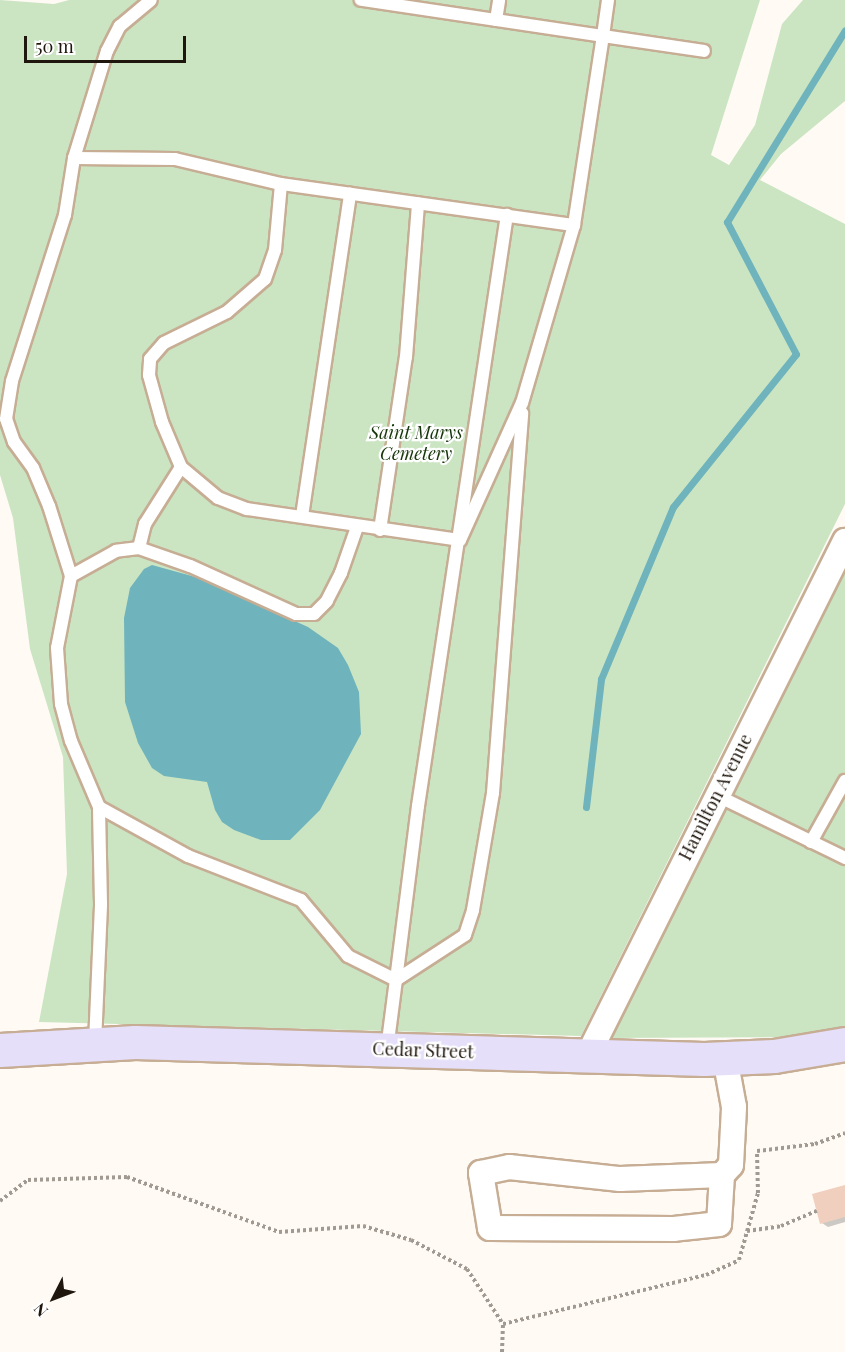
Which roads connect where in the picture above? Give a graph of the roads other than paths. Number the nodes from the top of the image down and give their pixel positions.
1 (151, 0) edge
2 (362, 0) edge
3 (499, 0) edge
4 (608, 0) edge
5 (496, 20) junction
6 (603, 36) junction
7 (704, 51) dead end
8 (74, 158) junction
9 (281, 184) junction
10 (350, 194) junction
11 (418, 202) junction
12 (507, 215) junction
13 (574, 225) junction
14 (522, 402) junction
15 (181, 467) junction
16 (302, 516) junction
17 (357, 527) junction
18 (380, 530) junction
19 (460, 540) junction
20 (845, 541) edge
21 (138, 548) junction
22 (70, 576) junction
23 (845, 781) edge
24 (716, 795) junction
25 (99, 807) junction
26 (811, 842) junction
27 (845, 858) edge
28 (396, 980) junction
29 (94, 1044) junction
30 (845, 1044) edge
31 (387, 1049) junction
32 (0, 1050) edge
33 (588, 1055) junction
34 (726, 1058) junction
35 (722, 1175) junction

1 - 8 lane
2 - 5 lane
3 - 5 lane
4 - 6 lane
5 - 6 lane
6 - 7 lane
6 - 13 lane
8 - 9 lane
8 - 22 lane
9 - 10 lane
9 - 15 lane
10 - 11 lane
10 - 16 lane
11 - 12 lane
11 - 18 lane
12 - 13 lane
12 - 19 lane
13 - 14 lane
14 - 19 lane
14 - 28 lane
15 - 16 lane
15 - 21 lane
16 - 17 lane
17 - 18 lane
17 - 21 lane
18 - 19 lane
19 - 28 lane
20 - 24 street, Hamilton Avenue
21 - 22 lane
22 - 25 lane
23 - 26 lane
24 - 26 lane
24 - 33 street, Hamilton Avenue
25 - 28 lane
25 - 29 lane
26 - 27 lane
28 - 31 lane
29 - 31 main road, Cedar Street
29 - 32 main road, Cedar Street
30 - 34 main road, Cedar Street
31 - 33 main road, Cedar Street
33 - 34 main road, Cedar Street
34 - 35 street
35 - 35 street

